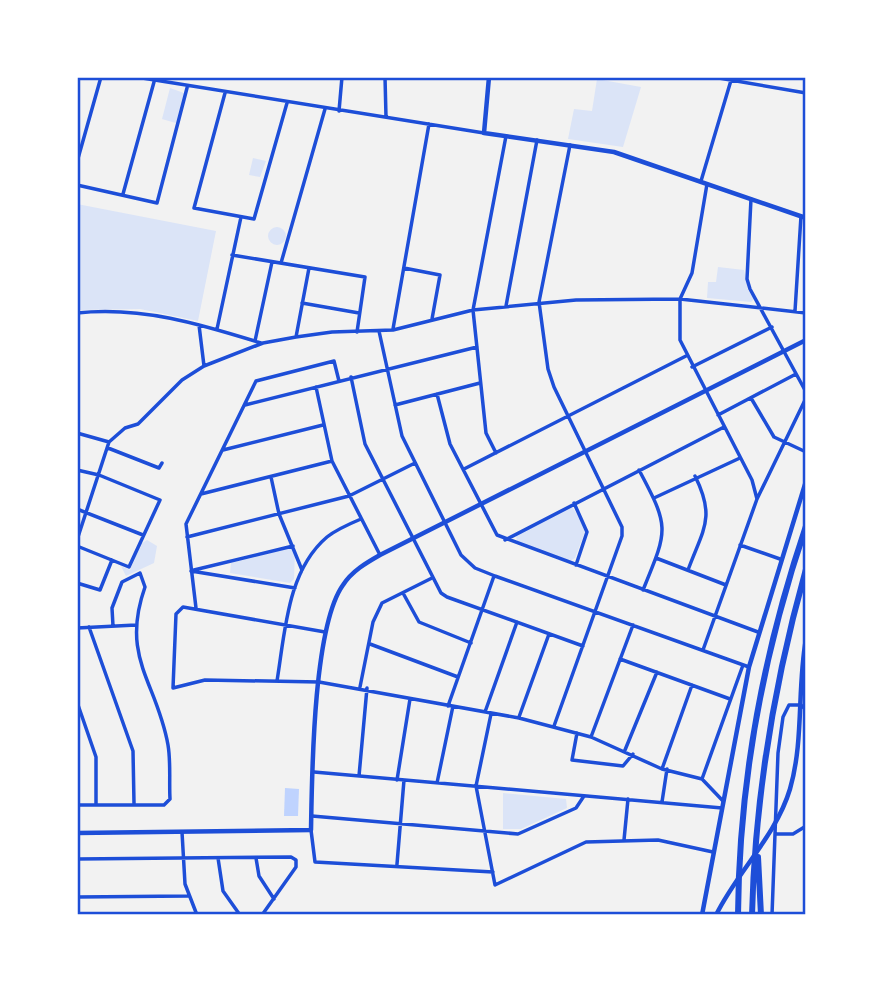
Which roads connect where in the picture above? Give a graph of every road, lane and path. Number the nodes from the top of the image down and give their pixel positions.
1 (101, 77) edge
2 (136, 77) edge
3 (341, 77) edge
4 (385, 77) edge
5 (489, 77) edge
6 (713, 77) edge
7 (731, 79) edge
8 (153, 82) junction
9 (188, 87) junction
10 (225, 93) junction
11 (806, 93) edge
12 (287, 103) junction
13 (325, 109) junction
14 (339, 111) junction
15 (386, 118) junction
16 (429, 124) junction
17 (484, 133) junction
18 (506, 136) junction
19 (77, 137) edge
20 (84, 139) junction
21 (537, 140) junction
22 (570, 145) junction
23 (77, 162) edge
24 (704, 182) junction
25 (77, 185) edge
26 (123, 194) junction
27 (751, 199) junction
28 (241, 217) junction
29 (803, 217) edge
30 (232, 255) junction
31 (272, 262) junction
32 (281, 263) junction
33 (309, 268) junction
34 (404, 268) junction
35 (680, 299) junction
36 (539, 302) junction
37 (302, 303) junction
38 (506, 306) junction
39 (761, 307) junction
40 (473, 310) junction
41 (795, 311) junction
42 (77, 313) edge
43 (360, 313) junction
44 (806, 313) edge
45 (432, 319) junction
46 (199, 325) junction
47 (772, 327) junction
48 (217, 329) junction
49 (393, 330) junction
50 (380, 331) junction
51 (356, 333) junction
52 (296, 337) junction
53 (806, 340) edge
54 (255, 341) junction
55 (263, 343) junction
56 (477, 347) junction
57 (785, 352) junction
58 (687, 356) junction
59 (204, 366) junction
60 (692, 367) junction
61 (387, 369) junction
62 (796, 374) junction
63 (351, 377) junction
64 (339, 381) junction
65 (480, 383) junction
66 (316, 387) junction
67 (705, 391) junction
68 (806, 392) edge
69 (437, 394) junction
70 (751, 398) junction
71 (806, 398) edge
72 (245, 405) junction
73 (395, 405) junction
74 (569, 415) junction
75 (718, 415) junction
76 (324, 425) junction
77 (724, 427) junction
78 (77, 433) edge
79 (109, 442) junction
80 (784, 443) junction
81 (108, 448) junction
82 (223, 450) junction
83 (587, 451) junction
84 (806, 452) edge
85 (496, 453) junction
86 (740, 458) junction
87 (331, 461) junction
88 (162, 463) dead end
89 (415, 463) junction
90 (77, 470) edge
91 (464, 470) junction
92 (639, 470) junction
93 (99, 475) junction
94 (695, 476) junction
95 (271, 477) junction
96 (383, 479) junction
97 (806, 481) edge
98 (604, 486) junction
99 (201, 494) junction
100 (349, 496) junction
101 (654, 498) junction
102 (757, 499) junction
103 (574, 503) junction
104 (481, 505) junction
105 (77, 509) edge
106 (86, 511) junction
107 (279, 514) junction
108 (361, 519) junction
109 (445, 522) junction
110 (806, 526) edge
111 (144, 536) junction
112 (187, 537) junction
113 (413, 539) junction
114 (77, 540) edge
115 (504, 540) junction
116 (740, 545) junction
117 (77, 546) edge
118 (293, 546) junction
119 (380, 555) junction
120 (656, 558) junction
121 (780, 559) junction
122 (112, 560) junction
123 (576, 565) junction
124 (806, 569) edge
125 (302, 570) junction
126 (688, 570) junction
127 (191, 571) junction
128 (495, 576) junction
129 (607, 577) junction
130 (432, 578) junction
131 (77, 583) edge
132 (726, 585) junction
133 (295, 588) junction
134 (643, 590) junction
135 (403, 593) junction
136 (196, 609) junction
137 (482, 609) junction
138 (595, 611) junction
139 (715, 616) junction
140 (517, 622) junction
141 (136, 625) junction
142 (286, 625) junction
143 (633, 625) junction
144 (113, 626) junction
145 (89, 627) junction
146 (77, 628) edge
147 (327, 632) junction
148 (758, 632) junction
149 (549, 634) junction
150 (806, 639) edge
151 (471, 643) junction
152 (370, 644) junction
153 (583, 646) junction
154 (703, 650) junction
155 (620, 659) junction
156 (746, 666) junction
157 (657, 672) junction
158 (458, 677) junction
159 (277, 681) junction
160 (319, 682) junction
161 (804, 683) edge
162 (692, 685) junction
163 (360, 687) junction
164 (367, 688) junction
165 (410, 698) junction
166 (730, 699) junction
167 (77, 702) edge
168 (801, 705) junction
169 (450, 706) junction
170 (806, 710) edge
171 (485, 712) junction
172 (491, 713) junction
173 (519, 718) junction
174 (554, 726) junction
175 (577, 733) junction
176 (591, 737) junction
177 (625, 750) junction
178 (633, 754) junction
179 (665, 769) junction
180 (314, 772) junction
181 (359, 776) junction
182 (397, 779) junction
183 (702, 779) junction
184 (404, 780) junction
185 (437, 783) junction
186 (476, 786) junction
187 (584, 796) junction
188 (628, 799) junction
189 (662, 802) junction
190 (134, 804) junction
191 (723, 804) junction
192 (77, 805) edge
193 (96, 805) junction
194 (312, 816) junction
195 (757, 820) junction
196 (401, 823) junction
197 (806, 826) edge
198 (311, 830) junction
199 (484, 831) junction
200 (182, 832) junction
201 (77, 833) edge
202 (776, 834) junction
203 (624, 840) junction
204 (713, 852) junction
205 (183, 858) junction
206 (219, 858) junction
207 (256, 858) junction
208 (77, 859) edge
209 (397, 864) junction
210 (493, 872) junction
211 (188, 896) junction
212 (77, 897) edge
213 (274, 899) junction
214 (197, 915) edge
215 (240, 915) edge
216 (262, 915) edge
217 (702, 915) edge
218 (716, 915) edge
219 (738, 915) edge
220 (752, 915) edge
221 (761, 915) edge
222 (772, 915) edge

1 - 20 street
2 - 8 street
3 - 14 street
4 - 15 street
5 - 17 street
6 - 7 street
7 - 11 street
7 - 24 street
8 - 9 street
8 - 26 street
9 - 10 street
9 - 26 street
10 - 12 street
10 - 28 street
12 - 13 street
12 - 28 street
13 - 14 street
13 - 32 street
14 - 15 street
15 - 16 street
16 - 17 street
16 - 34 street
17 - 18 street
18 - 21 street
18 - 40 street
19 - 20 street
20 - 23 street
21 - 22 street
21 - 38 street
22 - 24 street
22 - 36 street
24 - 27 street
24 - 35 street
25 - 26 street
27 - 29 street
27 - 39 street
28 - 30 street
29 - 41 street
30 - 31 street
30 - 48 street
31 - 32 street
31 - 54 street
32 - 33 street
33 - 37 street
33 - 43 street
34 - 45 street
34 - 49 street
35 - 36 street
35 - 39 street
35 - 58 street
36 - 38 street
36 - 74 street
37 - 43 street
37 - 52 street
38 - 40 street
39 - 41 street
39 - 47 street
40 - 45 street
40 - 56 street
41 - 44 street
42 - 46 street
43 - 51 street
45 - 49 street
46 - 48 street
46 - 59 street
47 - 57 street
47 - 60 street
48 - 54 street
49 - 50 street
50 - 51 street
50 - 61 street
51 - 52 street
52 - 55 street
53 - 57 street
54 - 55 street
55 - 59 street
56 - 61 street
56 - 65 street
57 - 62 street
57 - 67 street
58 - 60 street
58 - 74 street
59 - 79 street
60 - 67 street
61 - 63 street
61 - 73 street
62 - 68 street
62 - 70 street
63 - 64 street
63 - 96 street
64 - 66 street
64 - 72 street
65 - 69 street
65 - 85 street
66 - 72 street
66 - 76 street
67 - 75 street
67 - 83 street
69 - 73 street
69 - 91 street
70 - 75 street
70 - 80 street
71 - 80 street
72 - 82 street
73 - 89 street
74 - 83 street
74 - 85 street
75 - 77 street
76 - 82 street
76 - 87 street
77 - 86 street
77 - 92 street
78 - 79 street
79 - 81 street
80 - 84 street
80 - 102 street
81 - 88 street
81 - 93 street
82 - 99 street
83 - 98 street
83 - 104 street
85 - 91 street
86 - 94 street
86 - 102 street
87 - 95 street
87 - 100 street
89 - 96 street
89 - 109 street
90 - 93 street
91 - 104 street
92 - 98 street
92 - 101 street
93 - 106 street
93 - 111 street
94 - 101 street
94 - 126 street
95 - 99 street
95 - 107 street
96 - 100 street
96 - 113 street
97 - 121 street
98 - 103 street
98 - 129 street
99 - 112 street
100 - 107 street
100 - 108 street
101 - 120 street
102 - 116 street
103 - 115 street
103 - 123 street
104 - 109 street
104 - 115 street
105 - 106 street
106 - 111 street
106 - 114 street
107 - 112 street
107 - 118 street
108 - 119 street
108 - 125 street
109 - 113 street
109 - 128 street
110 - 219 highway
111 - 122 street
112 - 127 street
113 - 119 street
113 - 130 street
115 - 123 street
116 - 121 street
116 - 132 street
117 - 122 street
118 - 125 street
118 - 127 street
119 - 147 street
120 - 126 street
120 - 134 street
121 - 148 street
122 - 131 street
123 - 129 street
124 - 195 highway
125 - 133 street
126 - 132 street
127 - 133 street
127 - 136 street
128 - 137 street
128 - 138 street
129 - 134 street
129 - 138 street
130 - 135 street
130 - 137 street
132 - 139 street
133 - 142 street
134 - 139 street
135 - 151 street
135 - 152 street
136 - 142 street
136 - 159 street
137 - 140 street
137 - 151 street
138 - 143 street
138 - 153 street
139 - 148 street
139 - 154 street
140 - 149 street
140 - 171 street
141 - 144 street
141 - 144 street
141 - 190 street
142 - 147 street
142 - 159 street
143 - 154 street
143 - 155 street
144 - 145 street
145 - 146 street
145 - 190 street
147 - 160 street
148 - 156 street
149 - 153 street
149 - 173 street
150 - 161 street
151 - 158 street
152 - 158 street
152 - 163 street
153 - 174 street
154 - 156 street
155 - 157 street
155 - 176 street
156 - 166 street
156 - 191 street
157 - 162 street
157 - 177 street
158 - 169 street
159 - 160 street
160 - 163 street
160 - 180 street
161 - 168 street
162 - 166 street
162 - 179 street
163 - 164 street
164 - 165 street
164 - 181 street
165 - 169 street
165 - 182 street
166 - 183 street
167 - 193 street
168 - 170 street
168 - 202 street
168 - 218 street
169 - 171 street
169 - 185 street
171 - 172 street
172 - 173 street
172 - 186 street
173 - 174 street
174 - 175 street
175 - 176 street
175 - 178 street
176 - 177 street
177 - 178 street
178 - 179 street
179 - 183 street
179 - 189 street
180 - 181 street
180 - 194 street
181 - 182 street
182 - 184 street
183 - 191 street
184 - 185 street
184 - 196 street
185 - 186 street
186 - 187 street
186 - 199 street
187 - 188 street
187 - 199 street
188 - 189 street
188 - 203 street
189 - 191 street
190 - 193 street
191 - 204 street
192 - 193 street
194 - 196 street
194 - 198 street
195 - 220 highway
195 - 221 highway
196 - 199 street
196 - 209 street
197 - 202 street
198 - 200 street
198 - 209 street
199 - 210 street
200 - 201 street
200 - 205 street
202 - 222 street
203 - 204 street
203 - 210 street
204 - 217 street
205 - 206 street
205 - 208 street
205 - 211 street
206 - 207 street
206 - 215 street
207 - 213 street
207 - 213 street
209 - 210 street
211 - 212 street
211 - 214 street
213 - 216 street

